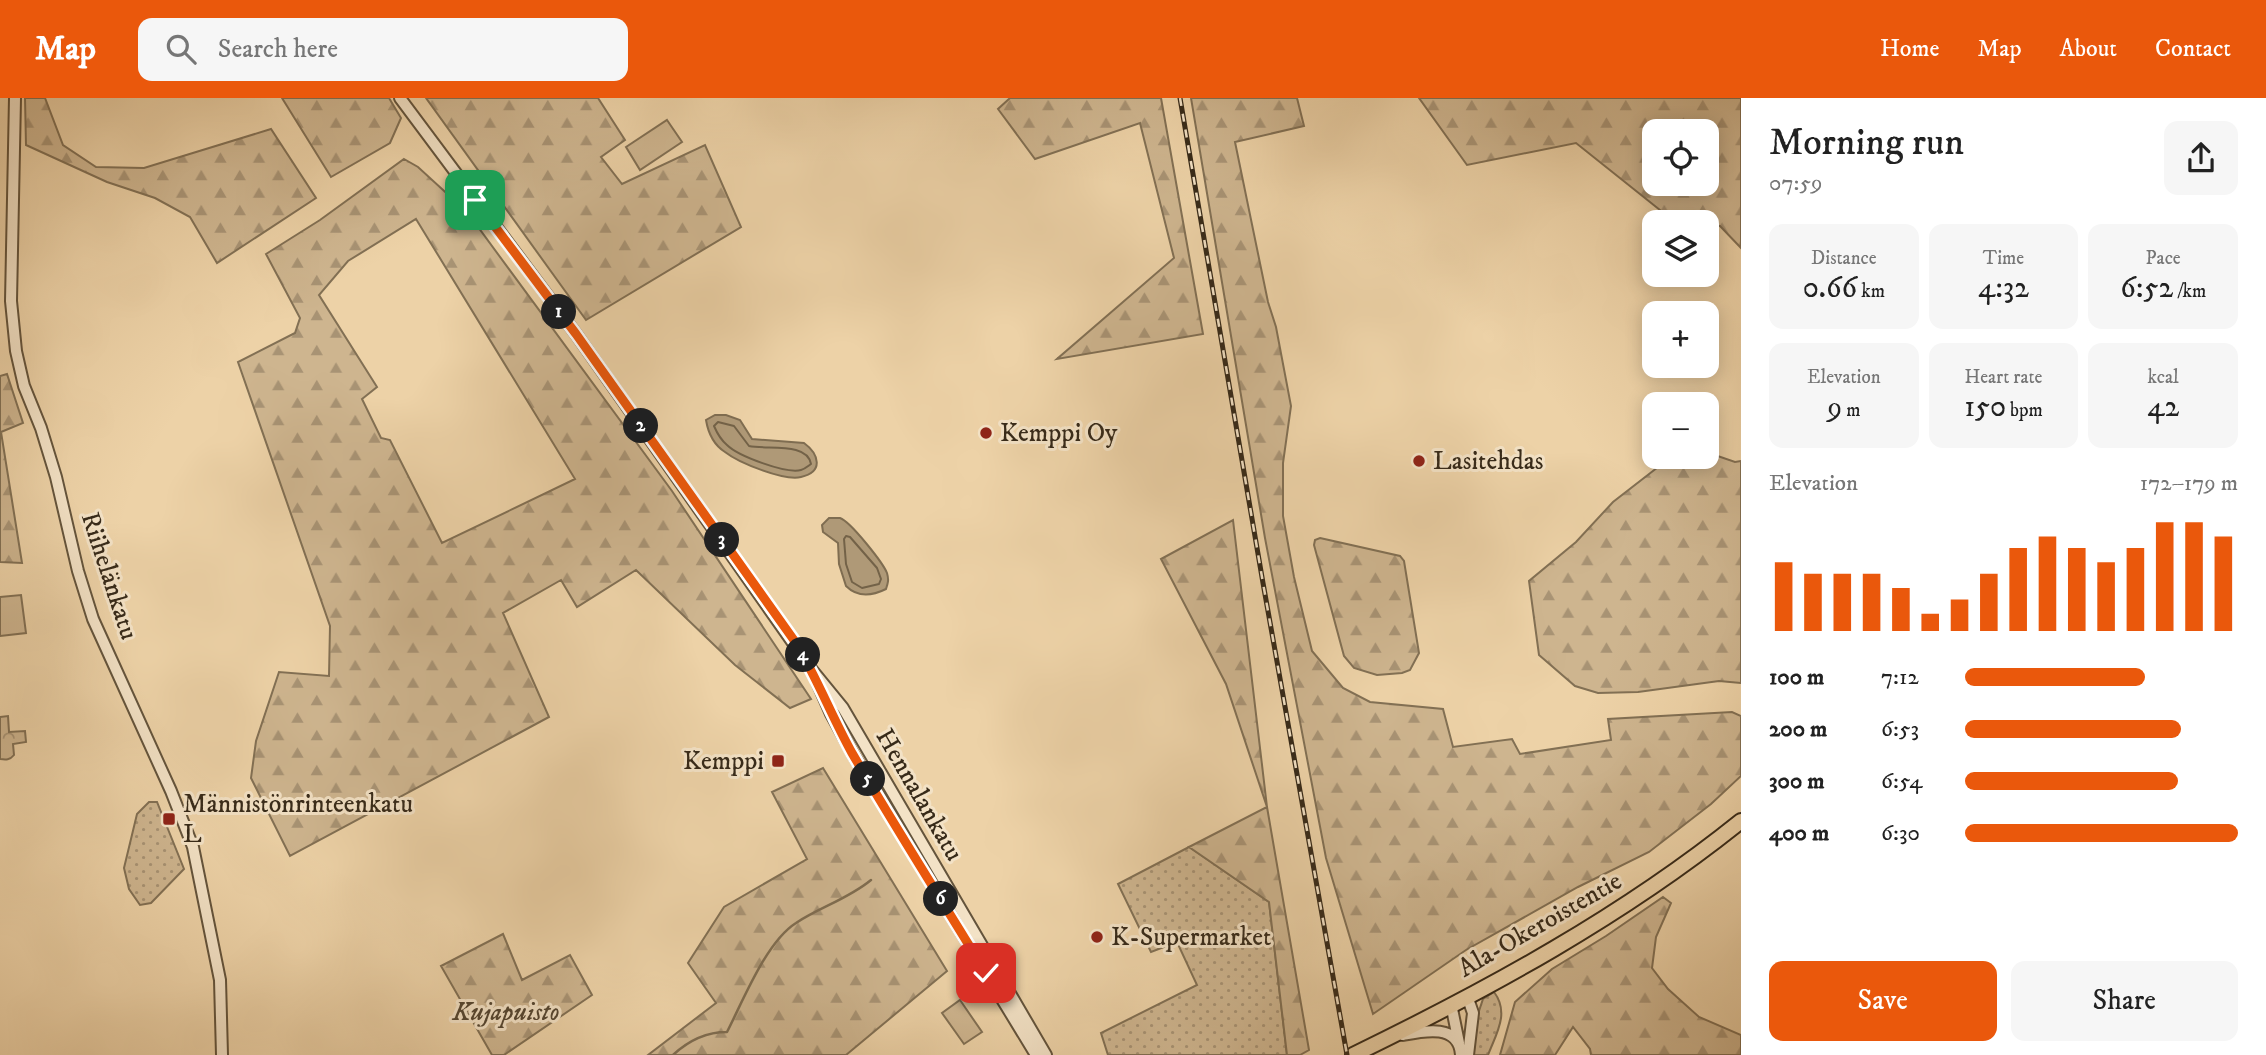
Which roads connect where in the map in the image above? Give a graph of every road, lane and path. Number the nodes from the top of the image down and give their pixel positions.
1 (15, 98) edge
2 (400, 98) edge
3 (812, 670) junction
4 (1741, 821) edge
5 (1467, 996) junction
6 (1451, 1004) junction
7 (1383, 1041) junction
8 (1463, 1053) edge
9 (222, 1055) edge
10 (1036, 1055) edge
11 (1046, 1055) edge
12 (1353, 1055) edge

1 - 9 street, Riihelänkatu
2 - 3 street, Hennalankatu
3 - 10 street, Hennalankatu
3 - 11 street, Hennalankatu
4 - 5 main road, Ala-Okeroistentie
5 - 6 main road, Ala-Okeroistentie
5 - 8 street
6 - 7 main road, Ala-Okeroistentie
6 - 8 street
7 - 8 street
7 - 12 main road, Ala-Okeroistentie

